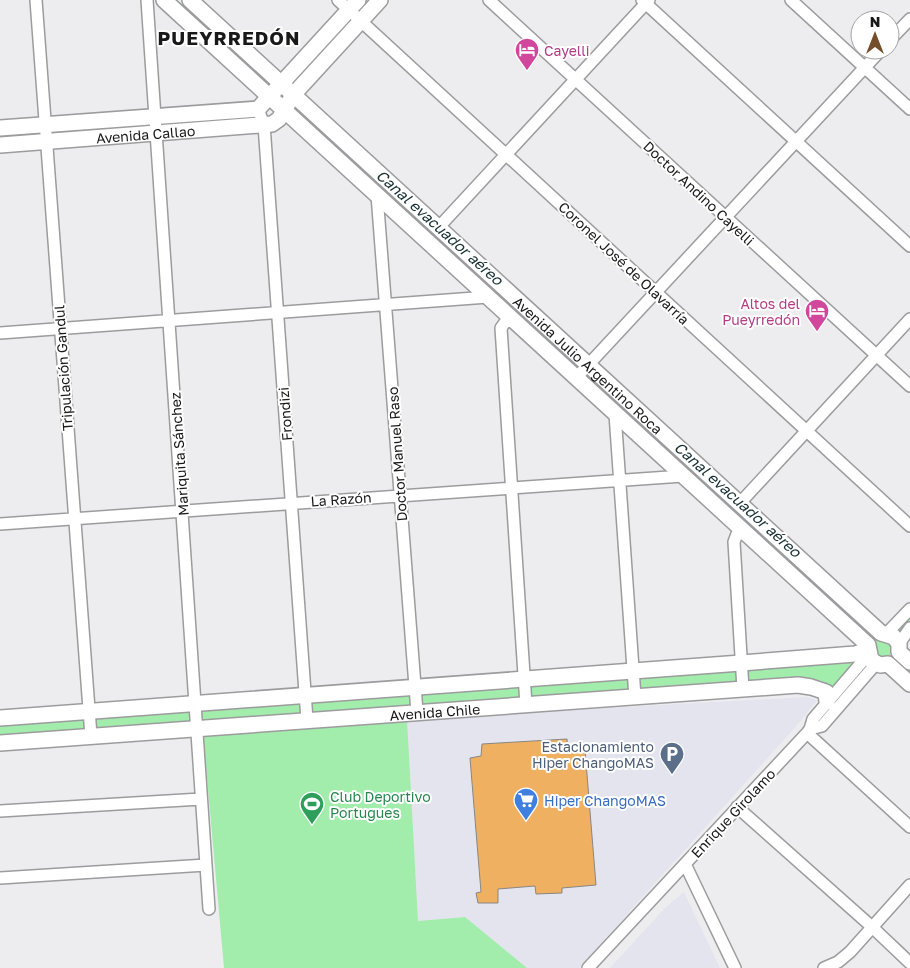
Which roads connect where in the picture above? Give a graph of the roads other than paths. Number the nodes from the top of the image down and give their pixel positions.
1 (36, 0) edge
2 (147, 0) edge
3 (164, 0) edge
4 (190, 0) edge
5 (380, 0) edge
6 (489, 0) edge
7 (791, 0) edge
8 (646, 1) edge
9 (348, 3) edge
10 (910, 19) edge
11 (360, 21) junction
12 (900, 30) edge
13 (872, 60) edge
14 (865, 68) junction
15 (576, 80) junction
16 (281, 84) junction
17 (293, 95) junction
18 (270, 97) junction
19 (258, 109) junction
20 (910, 109) edge
21 (283, 110) junction
22 (157, 124) junction
23 (46, 125) junction
24 (264, 126) junction
25 (0, 128) edge
26 (796, 141) junction
27 (47, 142) junction
28 (0, 145) edge
29 (506, 154) junction
30 (377, 195) junction
31 (726, 217) junction
32 (438, 228) junction
33 (910, 246) edge
34 (656, 292) junction
35 (488, 297) junction
36 (385, 305) junction
37 (277, 313) junction
38 (910, 319) edge
39 (170, 320) junction
40 (516, 322) junction
41 (60, 328) junction
42 (0, 333) edge
43 (876, 355) junction
44 (588, 365) junction
45 (576, 378) junction
46 (910, 386) edge
47 (615, 414) junction
48 (806, 430) junction
49 (683, 476) junction
50 (619, 480) junction
51 (511, 487) junction
52 (400, 495) junction
53 (292, 503) junction
54 (740, 504) junction
55 (183, 510) junction
56 (74, 519) junction
57 (0, 524) edge
58 (910, 526) edge
59 (746, 534) junction
60 (910, 609) edge
61 (910, 628) edge
62 (884, 633) junction
63 (903, 653) edge
64 (874, 656) junction
65 (741, 664) junction
66 (633, 672) junction
67 (524, 679) junction
68 (910, 684) edge
69 (415, 688) junction
70 (743, 689) junction
71 (306, 696) junction
72 (635, 697) junction
73 (827, 702) junction
74 (196, 703) junction
75 (526, 705) junction
76 (89, 711) junction
77 (417, 712) junction
78 (0, 718) edge
79 (307, 720) junction
80 (197, 727) junction
81 (808, 731) junction
82 (91, 736) junction
83 (0, 742) edge
84 (201, 799) junction
85 (738, 807) junction
86 (0, 812) edge
87 (910, 827) edge
88 (685, 864) junction
89 (206, 865) junction
90 (0, 878) edge
91 (910, 885) edge
92 (209, 909) dead end
93 (871, 926) junction
94 (910, 963) edge
95 (588, 968) edge
96 (735, 968) edge
97 (824, 968) edge

1 - 23 street, Tripulación Gandul
2 - 22 street, Mariquita Sánchez
3 - 18 main road, Avenida Julio Argentino Roca
4 - 16 main road, Avenida Julio Argentino Roca
5 - 11 main road
6 - 15 street, Doctor Andino Cayelli
7 - 14 street
8 - 15 street
8 - 26 street
9 - 11 street, Coronel José de Olavarría
9 - 16 main road
10 - 12 street
11 - 17 main road
11 - 29 street, Coronel José de Olavarría
13 - 14 street
14 - 20 street
14 - 26 street
15 - 29 street
15 - 31 street, Doctor Andino Cayelli
16 - 17 main road, Avenida Julio Argentino Roca
16 - 18 main road
17 - 21 main road
17 - 32 main road, Avenida Julio Argentino Roca
18 - 19 main road
18 - 21 main road, Avenida Julio Argentino Roca
19 - 22 main road, Avenida Callao
19 - 24 street, Frondizi
21 - 24 main road
21 - 30 main road, Avenida Julio Argentino Roca
22 - 23 main road, Avenida Callao
22 - 24 main road, Avenida Callao
22 - 27 main road, Avenida Callao
22 - 39 street, Mariquita Sánchez
23 - 25 main road, Avenida Callao
23 - 27 street, Tripulación Gandul
24 - 37 street, Frondizi
26 - 31 street
26 - 33 street
27 - 28 main road, Avenida Callao
27 - 41 street, Tripulación Gandul
29 - 32 street
29 - 34 street, Coronel José de Olavarría
30 - 35 main road, Avenida Julio Argentino Roca
30 - 36 street, Doctor Manuel Raso
31 - 34 street
31 - 43 street, Doctor Andino Cayelli
32 - 44 main road, Avenida Julio Argentino Roca
34 - 44 street
34 - 48 street, Coronel José de Olavarría
35 - 36 street
35 - 40 main road, Avenida Julio Argentino Roca
36 - 37 street
36 - 52 street, Doctor Manuel Raso
37 - 39 street
37 - 53 street, Frondizi
38 - 43 street
39 - 41 street
39 - 55 street, Mariquita Sánchez
40 - 45 main road, Avenida Julio Argentino Roca
40 - 51 street
41 - 42 street
41 - 56 street, Tripulación Gandul
43 - 46 street, Doctor Andino Cayelli
43 - 48 street
44 - 45 street
44 - 54 main road, Avenida Julio Argentino Roca
45 - 47 main road, Avenida Julio Argentino Roca
47 - 49 main road, Avenida Julio Argentino Roca
47 - 50 street
48 - 54 street
48 - 58 street, Coronel José de Olavarría
49 - 50 street, La Razón
49 - 59 main road, Avenida Julio Argentino Roca
50 - 51 street, La Razón
50 - 66 street
51 - 52 street, La Razón
51 - 67 street
52 - 53 street, La Razón
52 - 69 street, Doctor Manuel Raso
53 - 55 street, La Razón
53 - 71 street, Frondizi
54 - 62 main road, Avenida Julio Argentino Roca
55 - 56 street, La Razón
55 - 74 street, Mariquita Sánchez
56 - 57 street, La Razón
56 - 76 street, Tripulación Gandul
59 - 64 main road, Avenida Julio Argentino Roca
59 - 65 street
60 - 62 street
61 - 63 street
62 - 63 main road, Avenida Julio Argentino Roca
62 - 64 street
63 - 64 street
64 - 65 main road, Avenida Chile
64 - 68 main road, Avenida Julio Argentino Roca
64 - 73 street
64 - 81 street, Enrique Girolamo
65 - 66 main road, Avenida Chile
65 - 70 street
66 - 67 main road, Avenida Chile
66 - 72 street
67 - 69 main road, Avenida Chile
67 - 75 street
69 - 71 main road, Avenida Chile
69 - 77 street, Doctor Manuel Raso
70 - 72 main road, Avenida Chile
70 - 73 main road, Avenida Chile
71 - 74 main road, Avenida Chile
71 - 79 street, Frondizi
72 - 75 main road, Avenida Chile
73 - 81 street
74 - 76 main road, Avenida Chile
74 - 80 street, Mariquita Sánchez
75 - 77 main road, Avenida Chile
76 - 78 main road, Avenida Chile
76 - 82 street, Tripulación Gandul
77 - 79 main road, Avenida Chile
79 - 80 main road, Avenida Chile
80 - 82 main road, Avenida Chile
80 - 84 street, Mariquita Sánchez
81 - 85 street, Enrique Girolamo
81 - 87 street
82 - 83 main road, Avenida Chile
84 - 86 street
84 - 89 street, Mariquita Sánchez
85 - 88 street, Enrique Girolamo
85 - 93 street
88 - 95 street, Enrique Girolamo
88 - 96 street
89 - 90 street
89 - 92 street, Mariquita Sánchez
91 - 93 street
93 - 94 street
93 - 97 street

